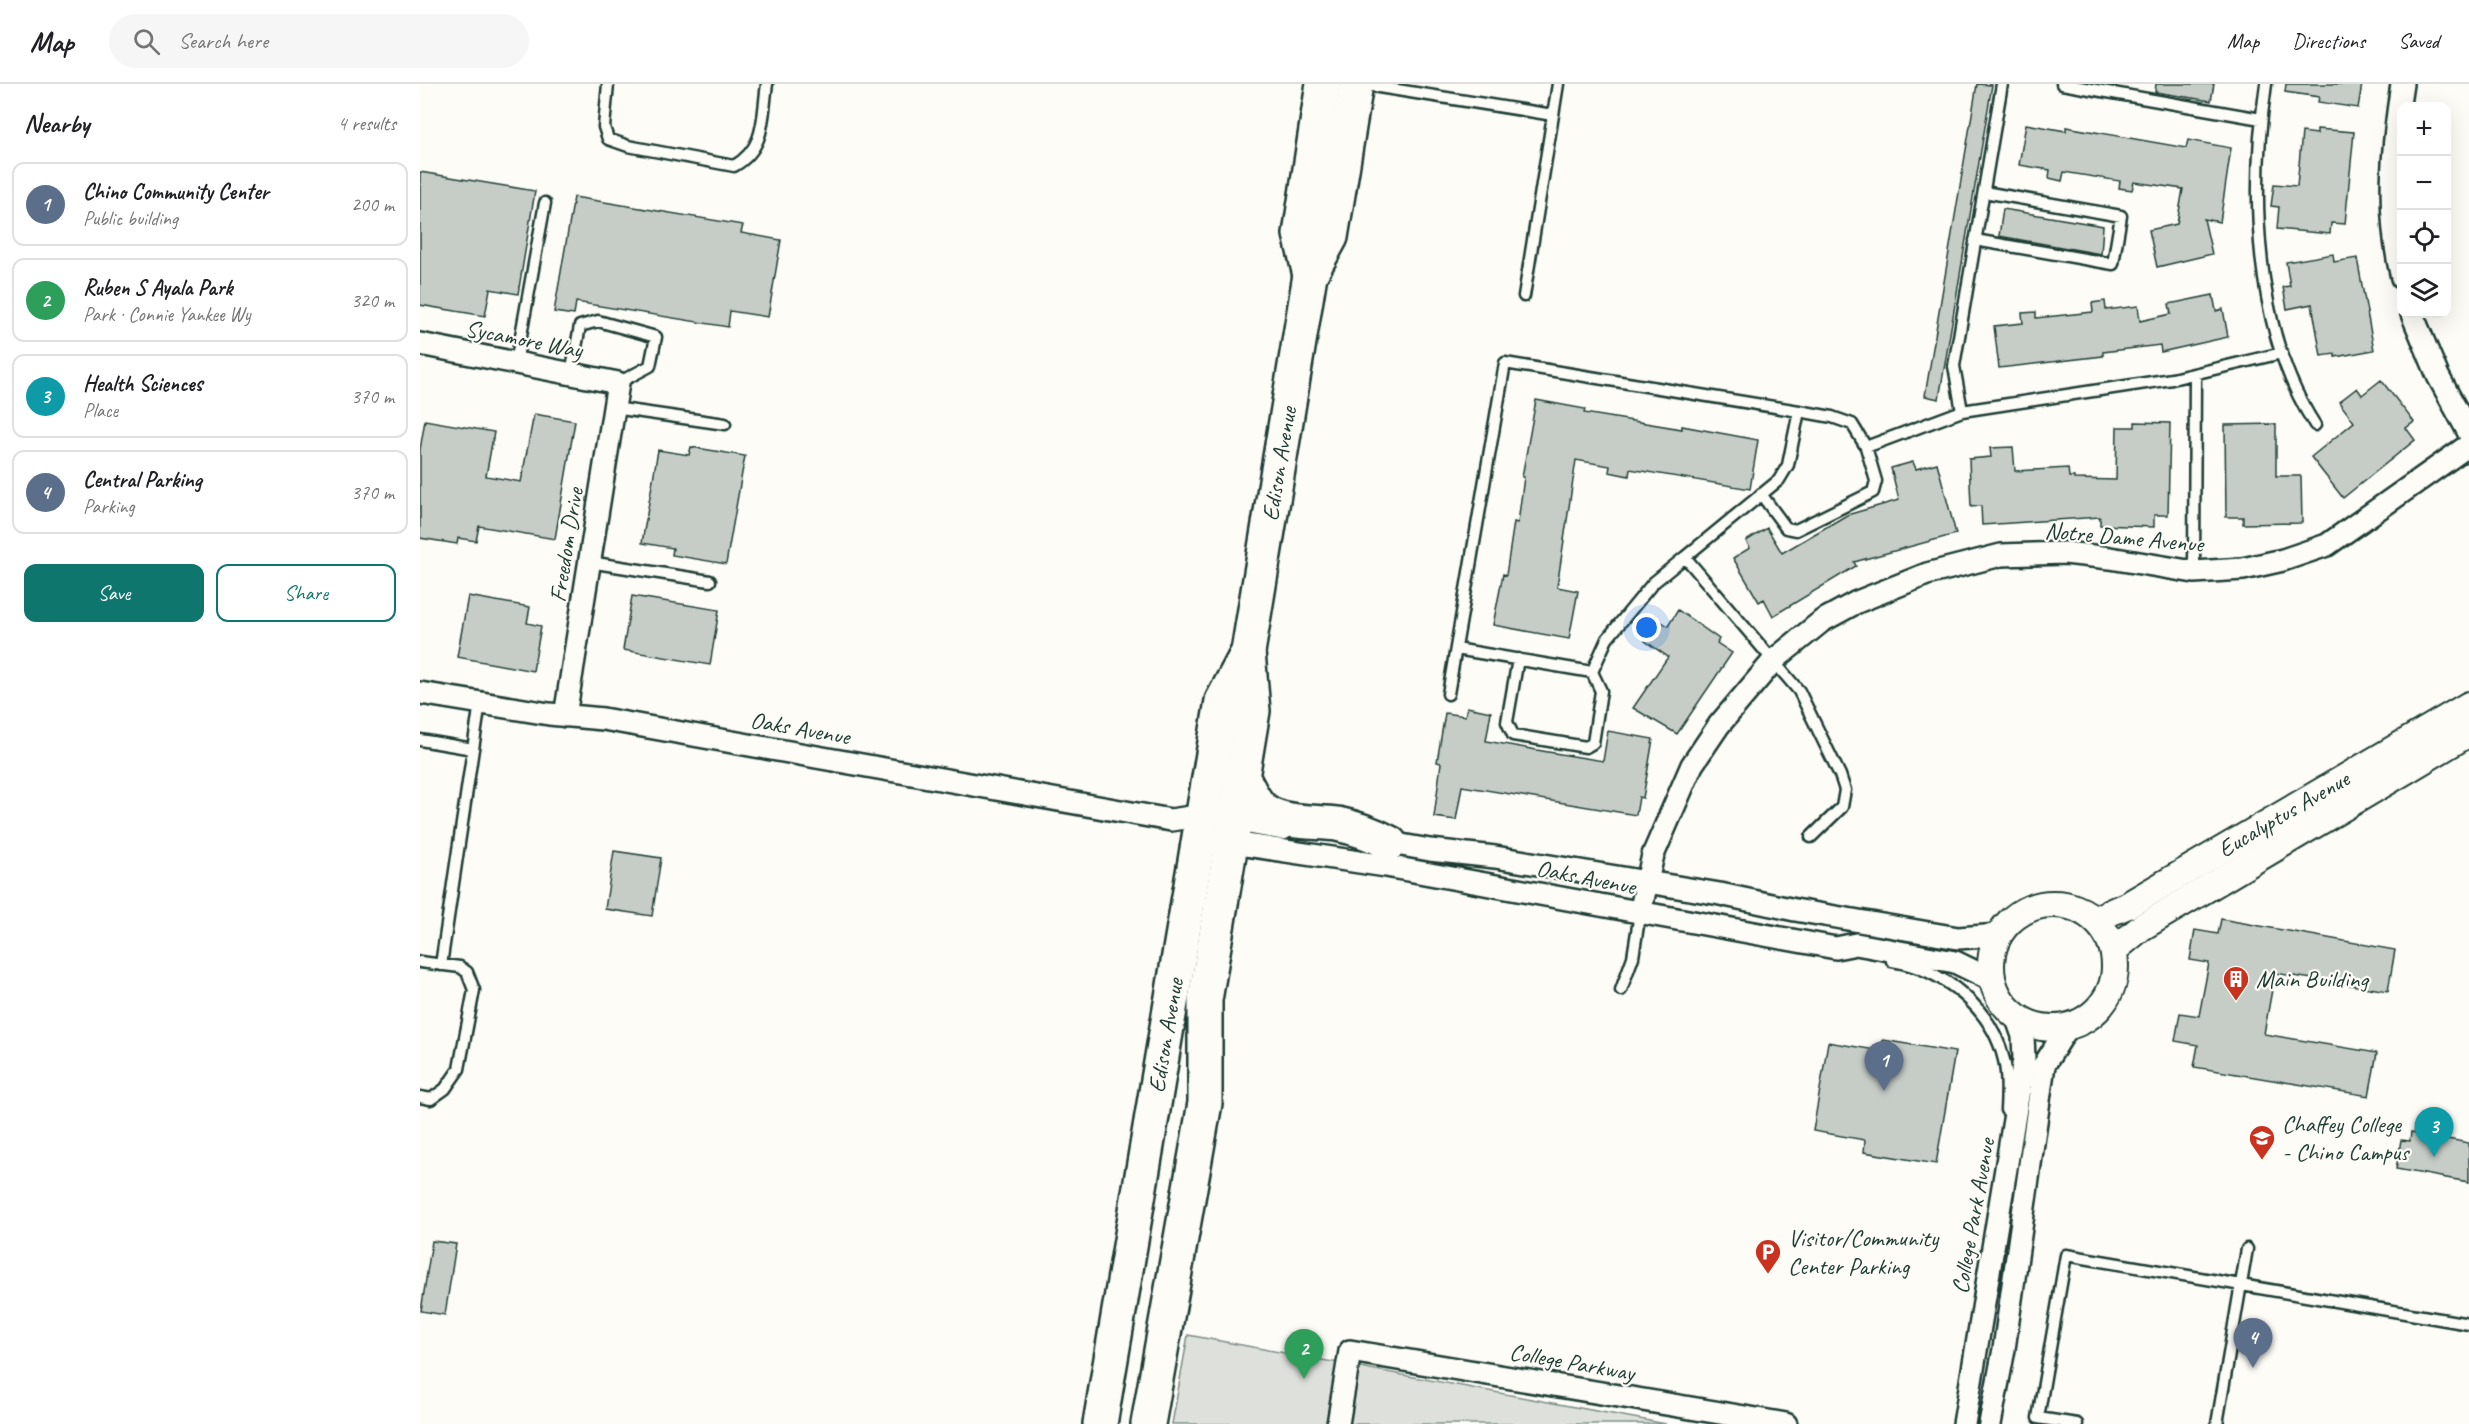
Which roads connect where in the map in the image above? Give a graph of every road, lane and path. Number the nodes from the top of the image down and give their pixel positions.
1 (608, 84) edge
2 (768, 84) edge
3 (1323, 84) edge
4 (1358, 84) edge
5 (1558, 84) edge
6 (2002, 84) edge
7 (2062, 84) edge
8 (2266, 84) edge
9 (2402, 84) edge
10 (1553, 116) junction
11 (2260, 119) junction
12 (1984, 192) junction
13 (545, 203) dead end
14 (1975, 240) junction
15 (2398, 264) edge
16 (1310, 275) junction
17 (1524, 296) dead end
18 (2414, 318) edge
19 (420, 345) edge
20 (2282, 353) junction
21 (516, 363) junction
22 (571, 374) junction
23 (2195, 375) junction
24 (618, 383) junction
25 (614, 408) junction
26 (1799, 411) junction
27 (1962, 411) junction
28 (725, 424) dead end
29 (2315, 425) dead end
30 (2469, 434) edge
31 (2469, 445) edge
32 (1866, 447) junction
33 (1761, 494) junction
34 (1685, 557) junction
35 (590, 562) junction
36 (2194, 572) junction
37 (710, 581) dead end
38 (1456, 650) junction
39 (1248, 652) junction
40 (1518, 659) junction
41 (1774, 660) junction
42 (1592, 672) junction
43 (420, 693) edge
44 (1448, 694) dead end
45 (480, 703) junction
46 (2469, 705) edge
47 (565, 716) junction
48 (2469, 733) edge
49 (420, 740) edge
50 (473, 749) junction
51 (1241, 775) junction
52 (1217, 829) junction
53 (1811, 837) dead end
54 (1390, 843) junction
55 (1647, 883) junction
56 (1640, 914) junction
57 (2095, 920) junction
58 (1999, 934) junction
59 (1836, 948) junction
60 (2114, 950) junction
61 (420, 962) edge
62 (441, 964) junction
63 (1992, 980) junction
64 (1621, 990) dead end
65 (2016, 1017) junction
66 (2068, 1027) junction
67 (420, 1097) edge
68 (1999, 1212) junction
69 (2247, 1249) dead end
70 (2240, 1284) junction
71 (2469, 1324) edge
72 (1100, 1424) edge
73 (1148, 1424) edge
74 (1338, 1424) edge
75 (1786, 1424) edge
76 (1964, 1424) edge
77 (1990, 1424) edge
78 (2077, 1424) edge
79 (2217, 1424) edge

1 - 2 lane
3 - 16 main road, Edison Avenue
4 - 10 lane
4 - 16 main road, Edison Avenue
5 - 10 lane
6 - 12 lane
7 - 11 lane
8 - 11 lane
9 - 15 street
10 - 17 lane
11 - 20 lane
12 - 14 lane
12 - 14 lane
13 - 21 lane
14 - 27 lane
16 - 39 main road, Edison Avenue
18 - 30 street
19 - 21 street, Sycamore Way
20 - 23 lane
20 - 29 lane
21 - 22 street, Sycamore Way
22 - 24 street, Sycamore Way
22 - 24 lane
23 - 27 lane
23 - 36 lane
24 - 25 street, Freedom Drive
25 - 28 lane
25 - 35 street, Freedom Drive
26 - 32 lane
26 - 33 lane
26 - 38 lane
27 - 32 lane
31 - 36 street, Notre Dame Avenue
32 - 33 lane
33 - 34 lane
34 - 41 lane
34 - 42 lane
35 - 37 lane
35 - 47 street, Freedom Drive
36 - 41 street, Notre Dame Avenue
38 - 40 lane
38 - 44 lane
39 - 51 main road, Edison Avenue
39 - 52 main road, Edison Avenue
40 - 42 lane
40 - 42 lane
41 - 53 lane
41 - 55 street, Notre Dame Avenue
43 - 45 street, Oaks Avenue
45 - 47 street, Oaks Avenue
45 - 50 lane
46 - 57 street, Eucalyptus Avenue
47 - 52 street, Oaks Avenue
48 - 60 street, Eucalyptus Avenue
49 - 50 lane
50 - 62 lane
51 - 52 main road, Edison Avenue
51 - 54 main road
52 - 54 street, Oaks Avenue
52 - 56 street, Oaks Avenue
52 - 72 main road, Edison Avenue
52 - 73 main road, Edison Avenue
54 - 55 street, Oaks Avenue
55 - 56 street, Notre Dame Avenue
55 - 58 street, Oaks Avenue
56 - 59 street, Oaks Avenue
56 - 64 lane
57 - 58 street
57 - 60 street
58 - 63 street
59 - 63 street, Oaks Avenue
59 - 68 lane
60 - 66 street
61 - 62 lane
62 - 67 lane
63 - 65 street
65 - 66 street
65 - 68 street, College Park Avenue
66 - 77 street, College Park Avenue
68 - 76 street, College Park Avenue
69 - 70 lane
70 - 71 lane
70 - 78 lane
70 - 79 lane
74 - 75 street, College Parkway

